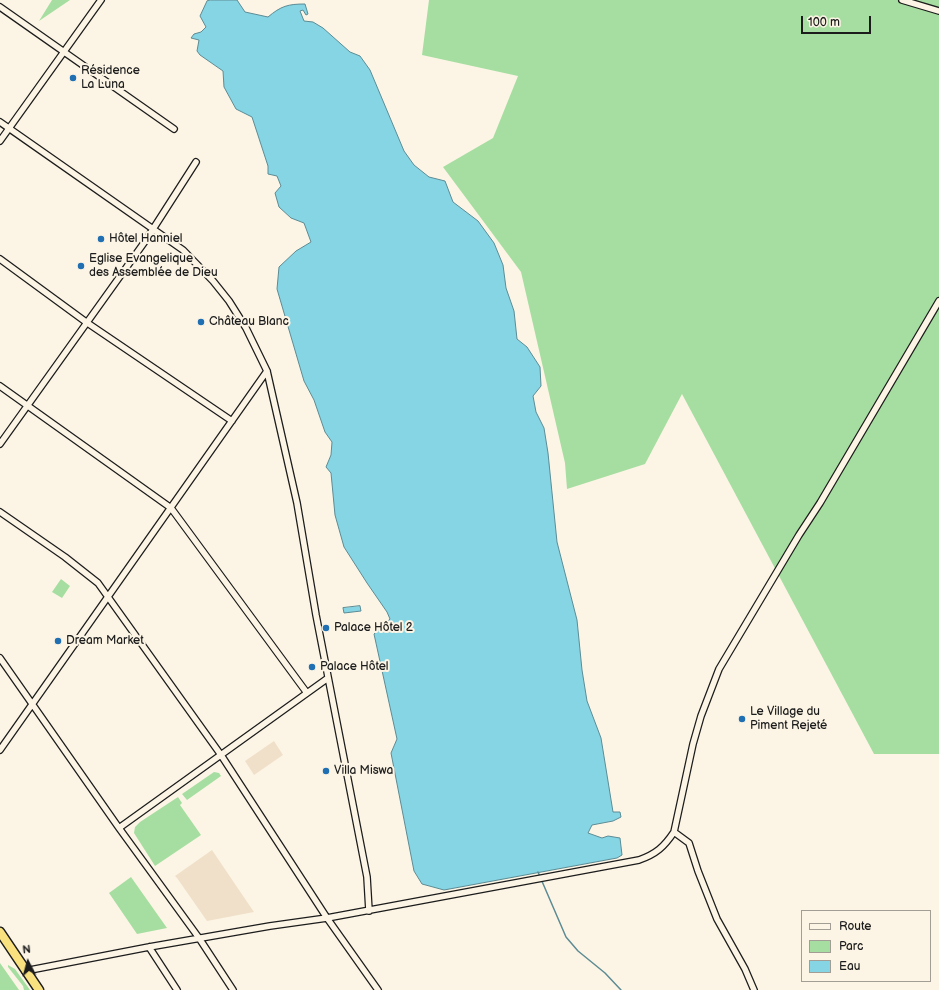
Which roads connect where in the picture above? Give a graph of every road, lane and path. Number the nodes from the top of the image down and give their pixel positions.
1 (101, 0) edge
2 (902, 0) edge
3 (0, 7) edge
4 (939, 11) edge
5 (64, 52) junction
6 (0, 122) edge
7 (9, 128) junction
8 (174, 129) dead end
9 (0, 141) edge
10 (196, 162) dead end
11 (153, 228) junction
12 (0, 259) edge
13 (939, 301) edge
14 (86, 322) junction
15 (267, 372) junction
16 (0, 386) edge
17 (27, 405) junction
18 (232, 421) junction
19 (0, 444) edge
20 (171, 508) junction
21 (0, 512) edge
22 (108, 599) junction
23 (0, 658) edge
24 (328, 678) junction
25 (307, 693) junction
26 (32, 704) junction
27 (0, 750) edge
28 (221, 755) junction
29 (119, 828) junction
30 (674, 832) junction
31 (369, 911) junction
32 (327, 918) junction
33 (0, 932) edge
34 (199, 938) junction
35 (149, 947) junction
36 (25, 971) junction
37 (39, 990) edge
38 (177, 990) edge
39 (233, 990) edge
40 (378, 990) edge
41 (754, 990) edge

1 - 5 street
2 - 4 street
3 - 5 street
5 - 7 street
5 - 8 street
6 - 7 street
7 - 9 street
7 - 11 street
10 - 11 street
11 - 14 street
11 - 15 street
12 - 14 street
13 - 30 street
14 - 17 street
14 - 18 street
15 - 18 street
15 - 24 street
16 - 17 street
17 - 19 street
17 - 20 street
18 - 20 street
20 - 22 street
20 - 25 street
21 - 22 street
22 - 26 street
22 - 28 street
23 - 26 street
24 - 25 street
24 - 31 street
25 - 28 street
26 - 27 street
26 - 29 street
28 - 29 street
28 - 32 street
29 - 34 street
30 - 31 street
30 - 41 street
31 - 32 street
32 - 34 street
32 - 40 street
33 - 36 highway
34 - 35 street
34 - 39 street
35 - 36 street
35 - 38 street
36 - 37 highway

